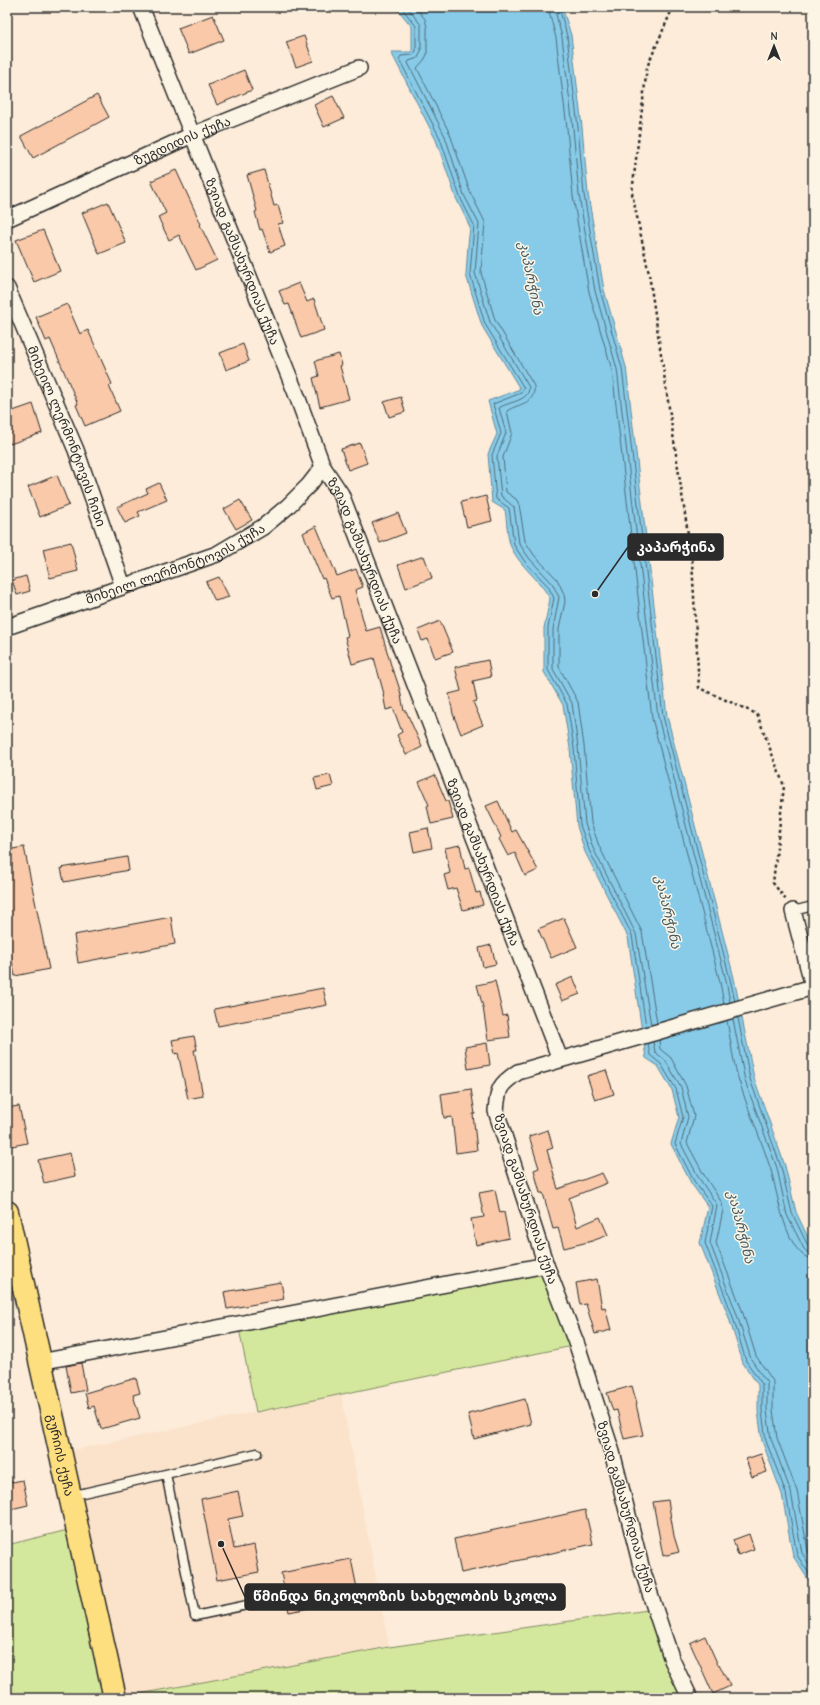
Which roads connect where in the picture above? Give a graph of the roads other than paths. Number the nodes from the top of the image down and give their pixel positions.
1 (141, 7) edge
2 (359, 68) dead end
3 (192, 135) junction
4 (7, 219) edge
5 (7, 288) edge
6 (323, 467) junction
7 (123, 586) junction
8 (7, 627) edge
9 (813, 906) edge
10 (793, 911) joint
11 (813, 986) edge
12 (560, 1059) junction
13 (7, 1212) edge
14 (546, 1265) junction
15 (40, 1362) junction
16 (257, 1453) dead end
17 (166, 1474) junction
18 (69, 1496) junction
19 (280, 1598) dead end
20 (115, 1698) edge
21 (690, 1698) edge

1 - 3 street, ზვიად გამსახურდიას ქუჩა
2 - 3 street, ზუგდიდის ქუჩა
3 - 4 street, ზუგდიდის ქუჩა
3 - 6 street, ზვიად გამსახურდიას ქუჩა
5 - 7 street, მიხეილ ლერმონტოვის ჩიხი
6 - 7 street, მიხეილ ლერმონტოვის ქუჩა
6 - 12 street, ზვიად გამსახურდიას ქუჩა
7 - 8 street, მიხეილ ლერმონტოვის ქუჩა
9 - 10 lane
10 - 11 street
11 - 12 street
12 - 14 street, ზვიად გამსახურდიას ქუჩა
13 - 15 highway, გურიის ქუჩა
14 - 15 street
14 - 21 street, ზვიად გამსახურდიას ქუჩა
15 - 18 highway, გურიის ქუჩა
16 - 17 lane
17 - 18 lane
17 - 19 lane
18 - 20 highway, გურიის ქუჩა

